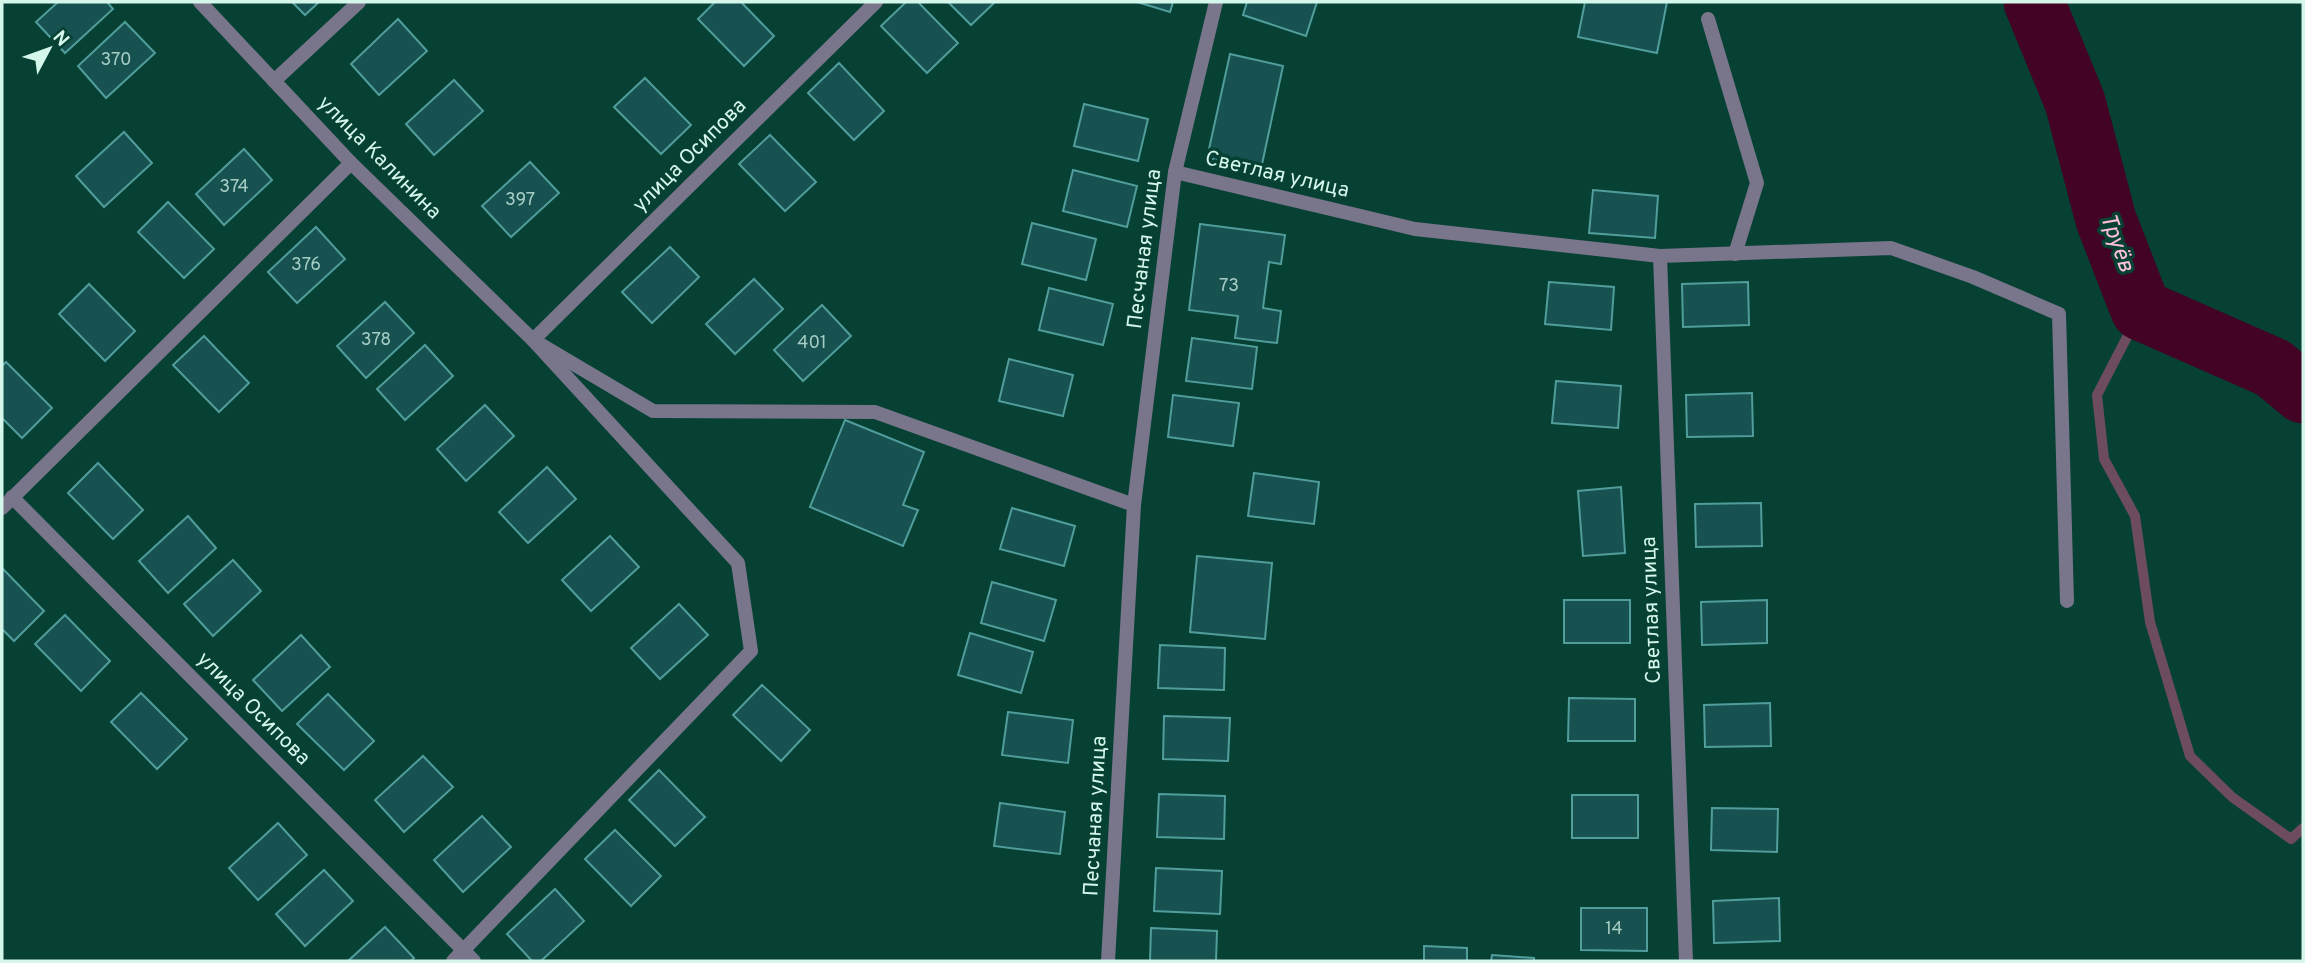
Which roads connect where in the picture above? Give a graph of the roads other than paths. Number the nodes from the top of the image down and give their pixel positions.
1 (200, 2) edge
2 (359, 2) edge
3 (876, 2) edge
4 (1216, 2) edge
5 (1708, 19) dead end
6 (274, 81) junction
7 (351, 163) junction
8 (1175, 172) junction
9 (1735, 254) junction
10 (1660, 256) junction
11 (533, 340) junction
12 (7, 503) edge
13 (1134, 505) junction
14 (2067, 601) dead end
15 (464, 950) junction
16 (453, 961) edge
17 (474, 961) edge
18 (1108, 961) edge
19 (1686, 961) edge

1 - 6 street, улица Калинина
2 - 6 street
3 - 11 street, улица Осипова
4 - 8 street, Песчаная улица
5 - 9 street
6 - 7 street, улица Калинина
7 - 11 street, улица Калинина
7 - 12 street, улица Осипова
8 - 10 street, Светлая улица
8 - 13 street, Песчаная улица
9 - 10 street, Светлая улица
9 - 14 street, Светлая улица
10 - 19 street, Светлая улица
11 - 13 street, улица Калинина
11 - 15 street, улица Калинина
12 - 15 street, улица Осипова
13 - 18 street, Песчаная улица
15 - 16 street
15 - 17 street, улица Осипова

